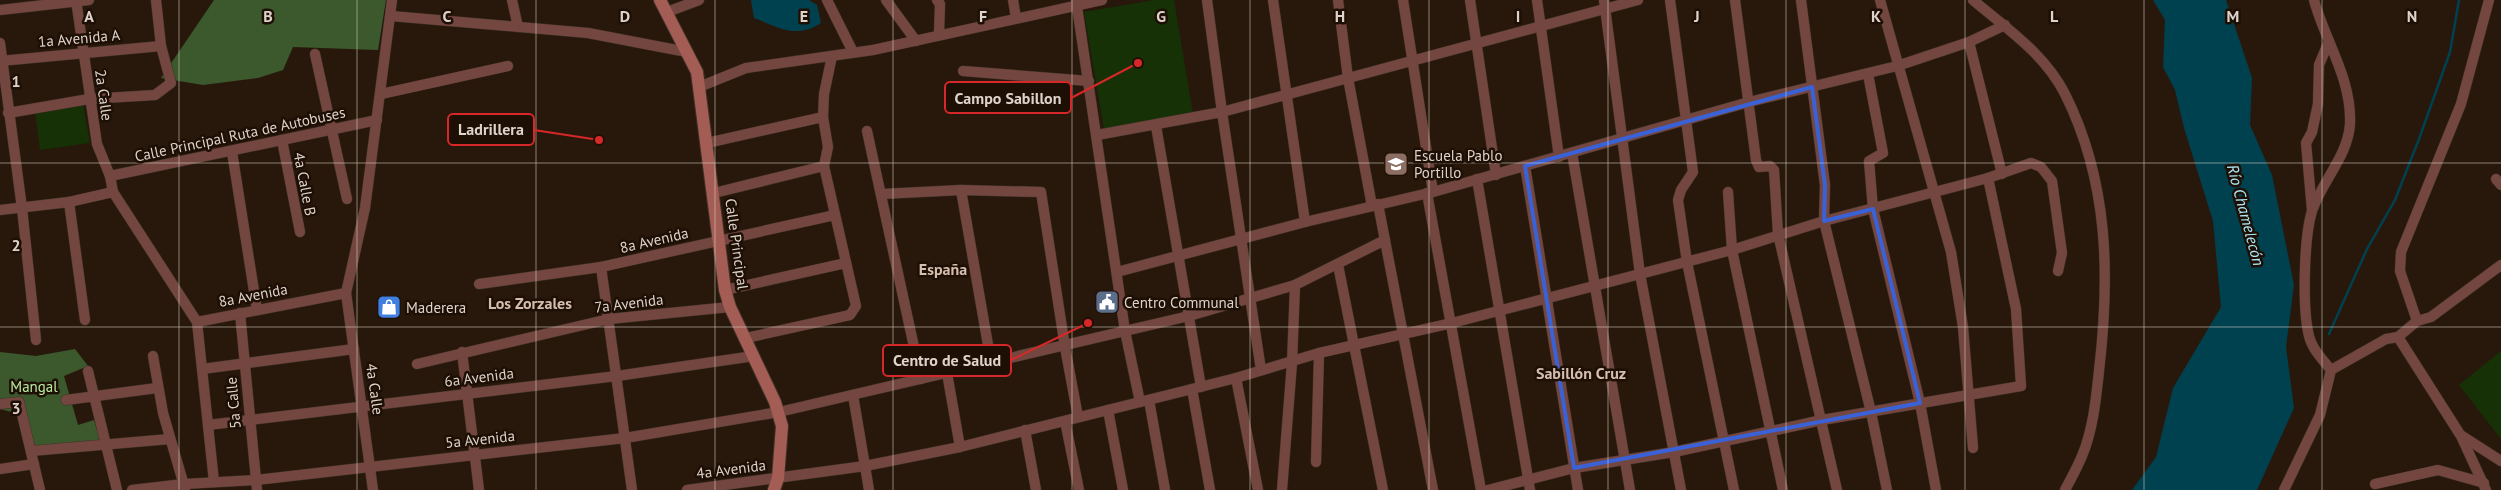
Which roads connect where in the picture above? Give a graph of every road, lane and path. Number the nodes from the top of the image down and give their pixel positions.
1 (89, 0) edge
2 (156, 0) edge
3 (392, 0) edge
4 (512, 0) edge
5 (660, 0) edge
6 (699, 0) edge
7 (827, 0) edge
8 (886, 0) edge
9 (1013, 0) edge
10 (1102, 0) edge
11 (1207, 0) edge
12 (1273, 0) edge
13 (1338, 0) edge
14 (1403, 0) edge
15 (1470, 0) edge
16 (1537, 0) edge
17 (1638, 0) edge
18 (1670, 0) edge
19 (1736, 0) edge
20 (1801, 0) edge
21 (1880, 0) edge
22 (1973, 0) edge
23 (2314, 0) edge
24 (2489, 0) edge
25 (77, 1) edge
26 (939, 1) edge
27 (1076, 3) edge
28 (1605, 4) edge
29 (0, 10) edge
30 (667, 12) junction
31 (392, 16) junction
32 (1016, 18) junction
33 (2005, 25) junction
34 (1541, 26) junction
35 (518, 27) junction
36 (939, 34) junction
37 (916, 41) junction
38 (2329, 41) junction
39 (0, 42) edge
40 (1968, 42) junction
41 (1477, 43) junction
42 (160, 46) junction
43 (687, 52) junction
44 (853, 52) junction
45 (84, 53) junction
46 (315, 54) dead end
47 (832, 56) junction
48 (1, 61) edge
49 (1412, 61) junction
50 (508, 66) dead end
51 (1897, 66) junction
52 (963, 71) dead end
53 (1868, 74) junction
54 (1348, 78) junction
55 (1089, 81) junction
56 (1812, 87) junction
57 (699, 88) junction
58 (381, 94) junction
59 (1287, 95) junction
60 (89, 99) junction
61 (1749, 102) junction
62 (1222, 112) junction
63 (8, 113) junction
64 (823, 117) junction
65 (377, 120) junction
66 (1685, 120) junction
67 (1156, 126) junction
68 (331, 130) junction
69 (867, 131) dead end
70 (1097, 135) junction
71 (1621, 137) junction
72 (282, 140) junction
73 (707, 143) junction
74 (232, 152) junction
75 (1572, 153) junction
76 (1559, 157) junction
77 (824, 166) junction
78 (1525, 166) junction
79 (1496, 174) junction
80 (2002, 174) junction
81 (110, 176) junction
82 (1988, 178) junction
83 (1477, 179) junction
84 (961, 190) junction
85 (1933, 191) junction
86 (113, 192) junction
87 (1430, 192) junction
88 (1728, 192) dead end
89 (714, 193) junction
90 (882, 194) junction
91 (347, 199) dead end
92 (69, 202) junction
93 (1375, 205) junction
94 (22, 208) junction
95 (1873, 209) junction
96 (0, 210) edge
97 (2312, 210) junction
98 (835, 215) junction
99 (1824, 221) junction
100 (1305, 222) junction
101 (300, 232) dead end
102 (1778, 234) junction
103 (1240, 239) junction
104 (1385, 240) junction
105 (719, 241) junction
106 (1732, 250) junction
107 (1178, 257) junction
108 (1687, 262) junction
109 (846, 263) junction
110 (1338, 264) junction
111 (2501, 265) edge
112 (601, 267) junction
113 (2058, 271) dead end
114 (1117, 272) junction
115 (1640, 274) junction
116 (478, 284) dead end
117 (1295, 285) junction
118 (1595, 285) junction
119 (725, 290) junction
120 (346, 293) junction
121 (1251, 297) junction
122 (1547, 298) junction
123 (730, 307) junction
124 (257, 310) junction
125 (1501, 310) junction
126 (240, 313) junction
127 (1189, 316) junction
128 (609, 319) junction
129 (85, 320) dead end
130 (2417, 321) junction
131 (196, 322) junction
132 (1452, 323) junction
133 (1125, 331) junction
134 (1404, 333) junction
135 (746, 338) junction
136 (2398, 338) junction
137 (36, 340) dead end
138 (1355, 345) junction
139 (1065, 346) junction
140 (354, 349) junction
141 (462, 352) junction
142 (1319, 354) junction
143 (153, 356) dead end
144 (754, 356) junction
145 (245, 362) junction
146 (992, 362) junction
147 (1292, 363) junction
148 (416, 364) dead end
149 (202, 369) junction
150 (1261, 370) junction
151 (2331, 370) junction
152 (88, 371) dead end
153 (947, 373) junction
154 (617, 376) junction
155 (1236, 378) junction
156 (921, 379) junction
157 (157, 388) junction
158 (1197, 388) junction
159 (467, 394) junction
160 (1967, 394) junction
161 (94, 395) junction
162 (853, 395) junction
163 (66, 400) dead end
164 (1144, 401) junction
165 (1920, 403) junction
166 (0, 404) edge
167 (362, 406) junction
168 (1108, 410) junction
169 (779, 412) junction
170 (1871, 412) junction
171 (1078, 417) junction
172 (250, 419) junction
173 (1822, 420) junction
174 (1065, 421) junction
175 (208, 424) junction
176 (1025, 430) junction
177 (1770, 431) junction
178 (2461, 436) junction
179 (625, 438) junction
180 (170, 439) junction
181 (1724, 442) junction
182 (106, 445) junction
183 (960, 447) junction
184 (1973, 448) dead end
185 (31, 451) junction
186 (1674, 452) junction
187 (474, 455) junction
188 (2501, 461) edge
189 (1316, 462) dead end
190 (1624, 462) junction
191 (34, 464) junction
192 (370, 466) junction
193 (865, 466) junction
194 (1574, 468) junction
195 (0, 469) edge
196 (214, 482) junction
197 (776, 484) edge
198 (2375, 484) dead end
199 (256, 485) edge
200 (1529, 485) edge
201 (2485, 486) edge
202 (185, 487) edge
203 (40, 490) edge
204 (117, 490) edge
205 (132, 490) edge
206 (374, 490) edge
207 (478, 490) edge
208 (632, 490) edge
209 (687, 490) edge
210 (869, 490) edge
211 (1036, 490) edge
212 (1079, 490) edge
213 (1123, 490) edge
214 (1166, 490) edge
215 (1210, 490) edge
216 (1258, 490) edge
217 (1282, 490) edge
218 (1383, 490) edge
219 (1433, 490) edge
220 (1481, 490) edge
221 (1488, 490) edge
222 (1578, 490) edge
223 (1630, 490) edge
224 (1681, 490) edge
225 (1734, 490) edge
226 (1783, 490) edge
227 (1837, 490) edge
228 (1887, 490) edge
229 (1936, 490) edge
230 (2065, 490) edge
231 (2284, 490) edge

1 - 25 street
2 - 42 street
3 - 31 street
4 - 35 street
5 - 30 street, Calle Principal
6 - 30 street
7 - 44 street
8 - 37 street
9 - 32 street
10 - 27 street
11 - 62 street
12 - 59 street
13 - 54 street
14 - 49 street
15 - 41 street
16 - 34 street
17 - 28 street
18 - 66 street
19 - 61 street
20 - 56 street
21 - 51 street
22 - 33 street
23 - 38 street
24 - 130 street
25 - 29 street
25 - 45 street, 2a Calle
26 - 36 street
27 - 32 street
27 - 55 street
28 - 34 street
28 - 71 street
30 - 43 street, Calle Principal
31 - 35 street
31 - 58 street
32 - 36 street
33 - 40 street
33 - 230 street
34 - 41 street
34 - 76 street
35 - 43 street
36 - 37 street
37 - 44 street
38 - 97 street
38 - 97 street
39 - 48 street
40 - 51 street
40 - 80 street
41 - 49 street
41 - 79 street
42 - 45 street, 1a Avenida A
42 - 60 street
43 - 57 street, Calle Principal
44 - 47 street
45 - 48 street, 1a Avenida A
45 - 60 street, 2a Calle
46 - 68 street
47 - 57 street
47 - 64 street
48 - 63 street
49 - 54 street
49 - 87 street
50 - 58 street
51 - 53 street
51 - 85 street
52 - 55 street
53 - 56 street
53 - 95 street
54 - 59 street
54 - 93 street
55 - 70 street
56 - 61 street
56 - 99 street
57 - 73 street, Calle Principal
58 - 65 street
59 - 62 street
59 - 100 street
60 - 63 street
60 - 81 street, 2a Calle
61 - 66 street
61 - 102 street
62 - 67 street
62 - 103 street
63 - 94 street
64 - 73 street
64 - 77 street
65 - 68 street, Calle Principal Ruta de Autobuses
65 - 120 street
66 - 71 street
66 - 108 street
67 - 70 street
67 - 107 street
68 - 72 street, Calle Principal Ruta de Autobuses
68 - 91 street
69 - 90 street
70 - 114 street
71 - 75 street
71 - 115 street
72 - 74 street, Calle Principal Ruta de Autobuses
72 - 101 street, 4a Calle B
73 - 89 street, Calle Principal
74 - 81 street, Calle Principal Ruta de Autobuses
74 - 124 street
75 - 76 street
75 - 118 street
76 - 78 street
77 - 89 street
77 - 98 street
78 - 79 street
78 - 122 street
79 - 83 street
80 - 82 street, 4a Avenida
80 - 113 street, 4a Avenida
81 - 86 street, 2a Calle
82 - 85 street, 4a Avenida
82 - 160 street
83 - 87 street
83 - 125 street
84 - 90 street
84 - 139 street
84 - 146 street
85 - 95 street, 4a Avenida
85 - 160 street
86 - 92 street
86 - 131 street
87 - 93 street
87 - 132 street
88 - 106 street
89 - 105 street, Calle Principal
90 - 156 street
92 - 94 street
92 - 129 street
93 - 100 street
93 - 104 street
94 - 96 street
94 - 137 street
95 - 99 street, 4a Avenida
95 - 165 street
97 - 151 street
98 - 105 street, 8a Avenida
98 - 109 street
99 - 102 street, 4a Avenida
99 - 170 street
100 - 103 street
102 - 106 street, 4a Avenida
102 - 173 street
103 - 107 street
103 - 121 street
104 - 110 street, 5a Avenida
104 - 134 street
105 - 112 street, 8a Avenida
105 - 119 street, Calle Principal
106 - 108 street, 4a Avenida
106 - 177 street
107 - 114 street
107 - 127 street
108 - 115 street, 4a Avenida
108 - 181 street
109 - 119 street
109 - 135 street
110 - 117 street, 5a Avenida
110 - 138 street
111 - 130 street
112 - 116 street, 8a Avenida
112 - 128 street
114 - 133 street
115 - 118 street, 4a Avenida
115 - 186 street
117 - 121 street, 5a Avenida
117 - 147 street
118 - 122 street, 4a Avenida
118 - 190 street
119 - 123 street, Calle Principal
120 - 124 street, 8a Avenida
120 - 140 street, 4a Calle
121 - 127 street, 5a Avenida
121 - 150 street
122 - 125 street, 4a Avenida
122 - 194 street
123 - 128 street, 7a Avenida
123 - 135 street, Calle Principal
124 - 126 street, 8a Avenida
125 - 132 street, 4a Avenida
125 - 200 street
126 - 131 street, 8a Avenida
126 - 145 street, 5a Calle
127 - 133 street, 5a Avenida
127 - 158 street
128 - 141 street, 7a Avenida
128 - 154 street
130 - 136 street
131 - 149 street, 5a Calle
132 - 134 street, 4a Avenida
132 - 220 street
133 - 139 street, 5a Avenida
133 - 164 street
134 - 138 street, 4a Avenida
134 - 219 street
135 - 144 street, Calle Principal
136 - 151 street
136 - 178 street
138 - 142 street, 4a Avenida
138 - 218 street
139 - 146 street, 5a Avenida
139 - 171 street
140 - 145 street
140 - 167 street, 4a Calle
141 - 148 street, 7a Avenida
141 - 159 street
142 - 147 street, 4a Avenida
142 - 189 street
143 - 157 street
144 - 154 street, 6a Avenida
144 - 169 street, Calle Principal
145 - 149 street
145 - 172 street, 5a Calle
146 - 153 street, 5a Avenida
147 - 150 street, 4a Avenida
147 - 217 street
149 - 175 street, 5a Calle
150 - 155 street, 4a Avenida
151 - 231 street
152 - 161 street
153 - 156 street, 5a Avenida
153 - 183 street
154 - 159 street, 6a Avenida
154 - 179 street
155 - 158 street, 4a Avenida
155 - 216 street
156 - 162 street, 5a Avenida
157 - 161 street
157 - 180 street
158 - 164 street, 4a Avenida
158 - 215 street
159 - 167 street, 6a Avenida
159 - 187 street
160 - 165 street
160 - 184 street
161 - 163 street
161 - 182 street
162 - 169 street, 5a Avenida
162 - 193 street
164 - 168 street, 4a Avenida
164 - 214 street
165 - 170 street
165 - 229 street
166 - 185 street
167 - 172 street, 6a Avenida
167 - 192 street, 4a Calle
168 - 171 street, 4a Avenida
168 - 213 street
169 - 179 street, 5a Avenida
169 - 197 street, Calle Principal
170 - 173 street
170 - 228 street
171 - 174 street, 4a Avenida
172 - 175 street, 6a Avenida
172 - 199 street, 5a Calle
173 - 177 street
173 - 227 street
174 - 176 street, 4a Avenida
174 - 212 street
175 - 196 street, 5a Calle
176 - 183 street, 4a Avenida
176 - 211 street
177 - 181 street
177 - 226 street
178 - 188 street
178 - 201 street
179 - 187 street, 5a Avenida
179 - 208 street
180 - 182 street
180 - 202 street
181 - 186 street
181 - 225 street
182 - 185 street
182 - 204 street
183 - 193 street, 4a Avenida
185 - 191 street
186 - 190 street
186 - 224 street
187 - 192 street, 5a Avenida
187 - 207 street
190 - 194 street
190 - 223 street
191 - 195 street
191 - 203 street
192 - 199 street, 5a Avenida
192 - 206 street, 4a Calle
193 - 197 street, 4a Avenida
193 - 210 street
194 - 200 street
194 - 222 street
196 - 199 street, 5a Avenida
196 - 202 street, 5a Avenida
197 - 209 street, 4a Avenida
198 - 201 street
200 - 221 street
202 - 205 street, 5a Avenida

